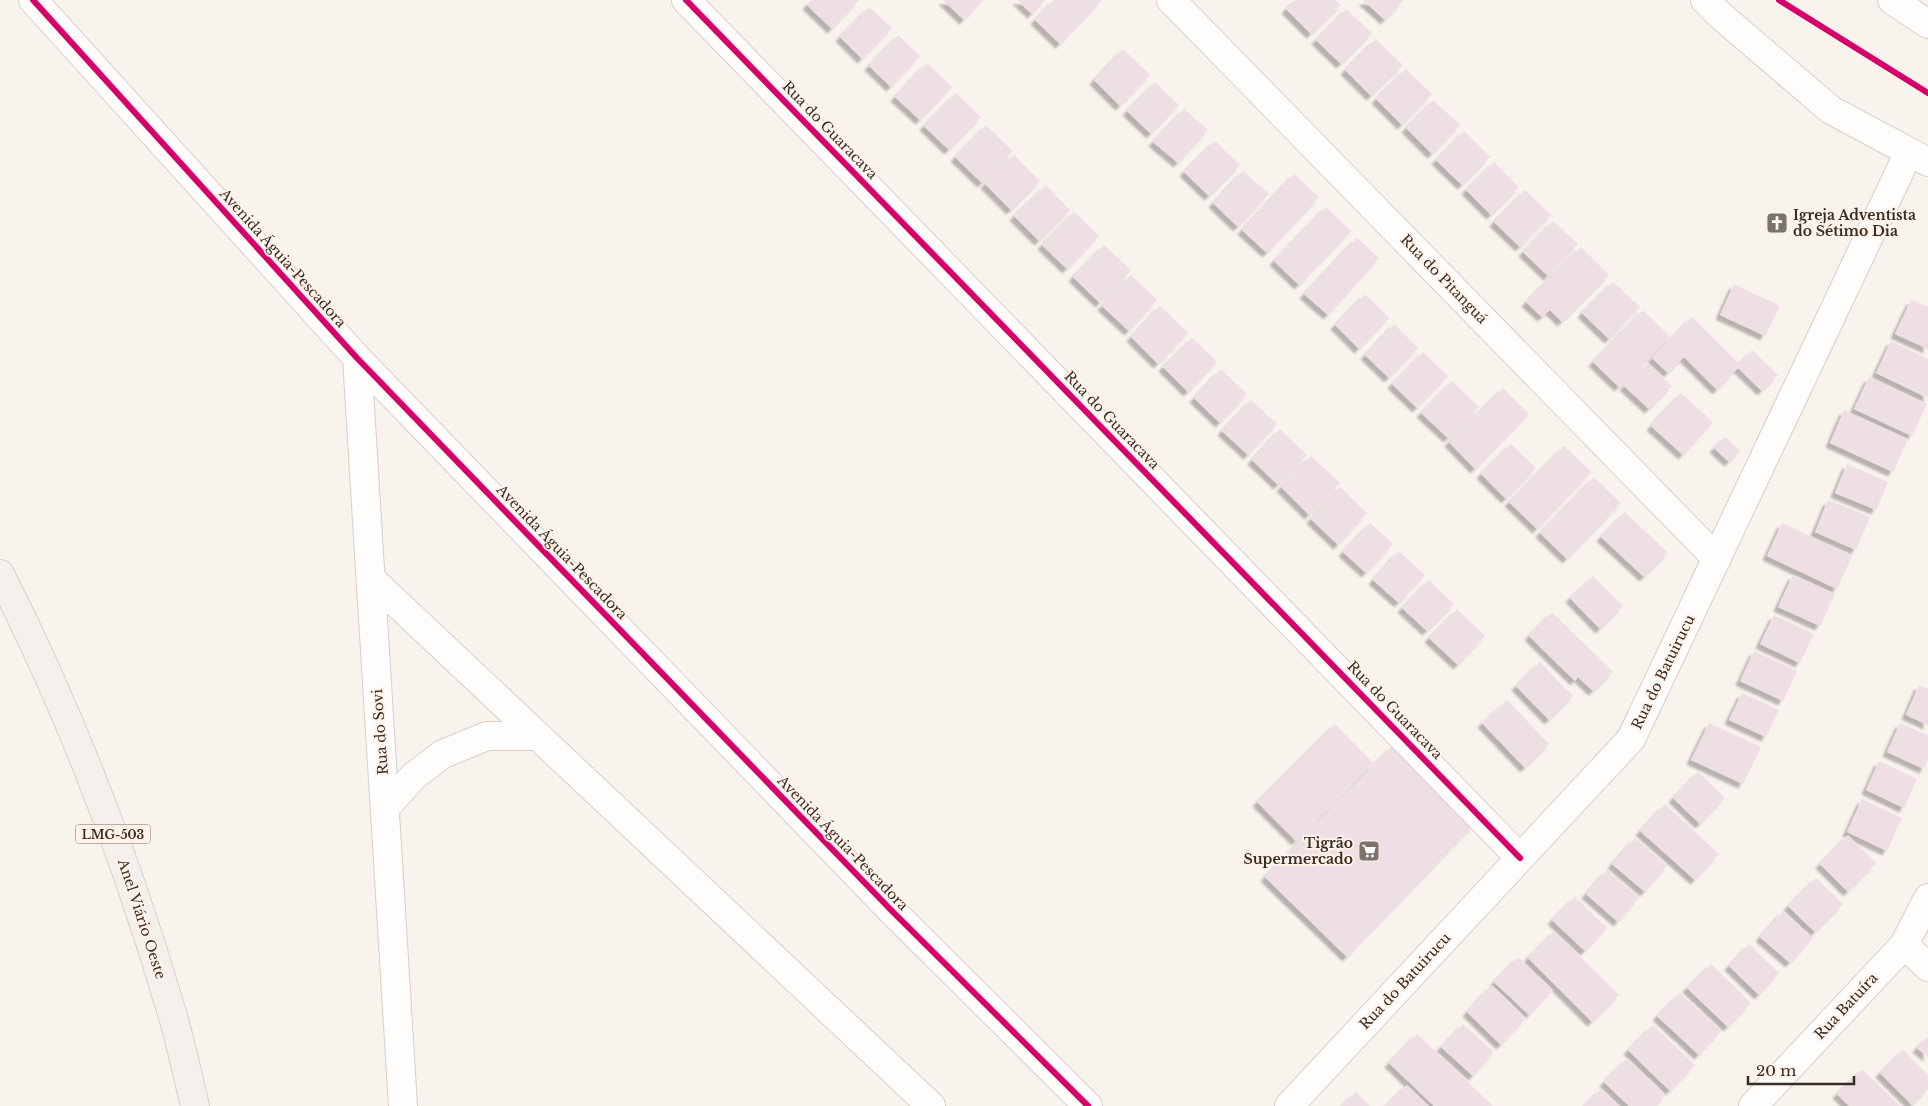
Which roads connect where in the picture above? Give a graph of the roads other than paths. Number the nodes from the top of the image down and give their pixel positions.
1 (33, 0) edge
2 (686, 0) edge
3 (1171, 0) edge
4 (1705, 0) edge
5 (1892, 0) edge
6 (1928, 24) edge
7 (1919, 157) edge
8 (357, 358) junction
9 (1717, 559) junction
10 (0, 574) edge
11 (370, 579) junction
12 (537, 736) junction
13 (385, 808) junction
14 (1520, 858) junction
15 (1928, 898) edge
16 (1904, 945) junction
17 (1928, 967) edge
18 (922, 1102) edge
19 (195, 1106) edge
20 (403, 1106) edge
21 (1088, 1106) edge
22 (1290, 1106) edge
23 (1753, 1106) edge

1 - 8 street, Avenida Águia-Pescadora
2 - 14 street, Rua do Guaracava
3 - 9 street, Rua do Pitanguá
4 - 7 street
5 - 6 street
7 - 9 street, Rua do Batuirucu
8 - 11 street, Rua do Sovi
8 - 21 street, Avenida Águia-Pescadora
9 - 14 street, Rua do Batuirucu
10 - 19 main road, Anel Viário Oeste / LMG-503
11 - 12 street
11 - 13 street, Rua do Sovi
12 - 13 street
12 - 18 street
13 - 20 street, Rua do Sovi
14 - 22 street, Rua do Batuirucu
15 - 16 street, Rua Batuíra
16 - 17 street
16 - 23 street, Rua Batuíra

